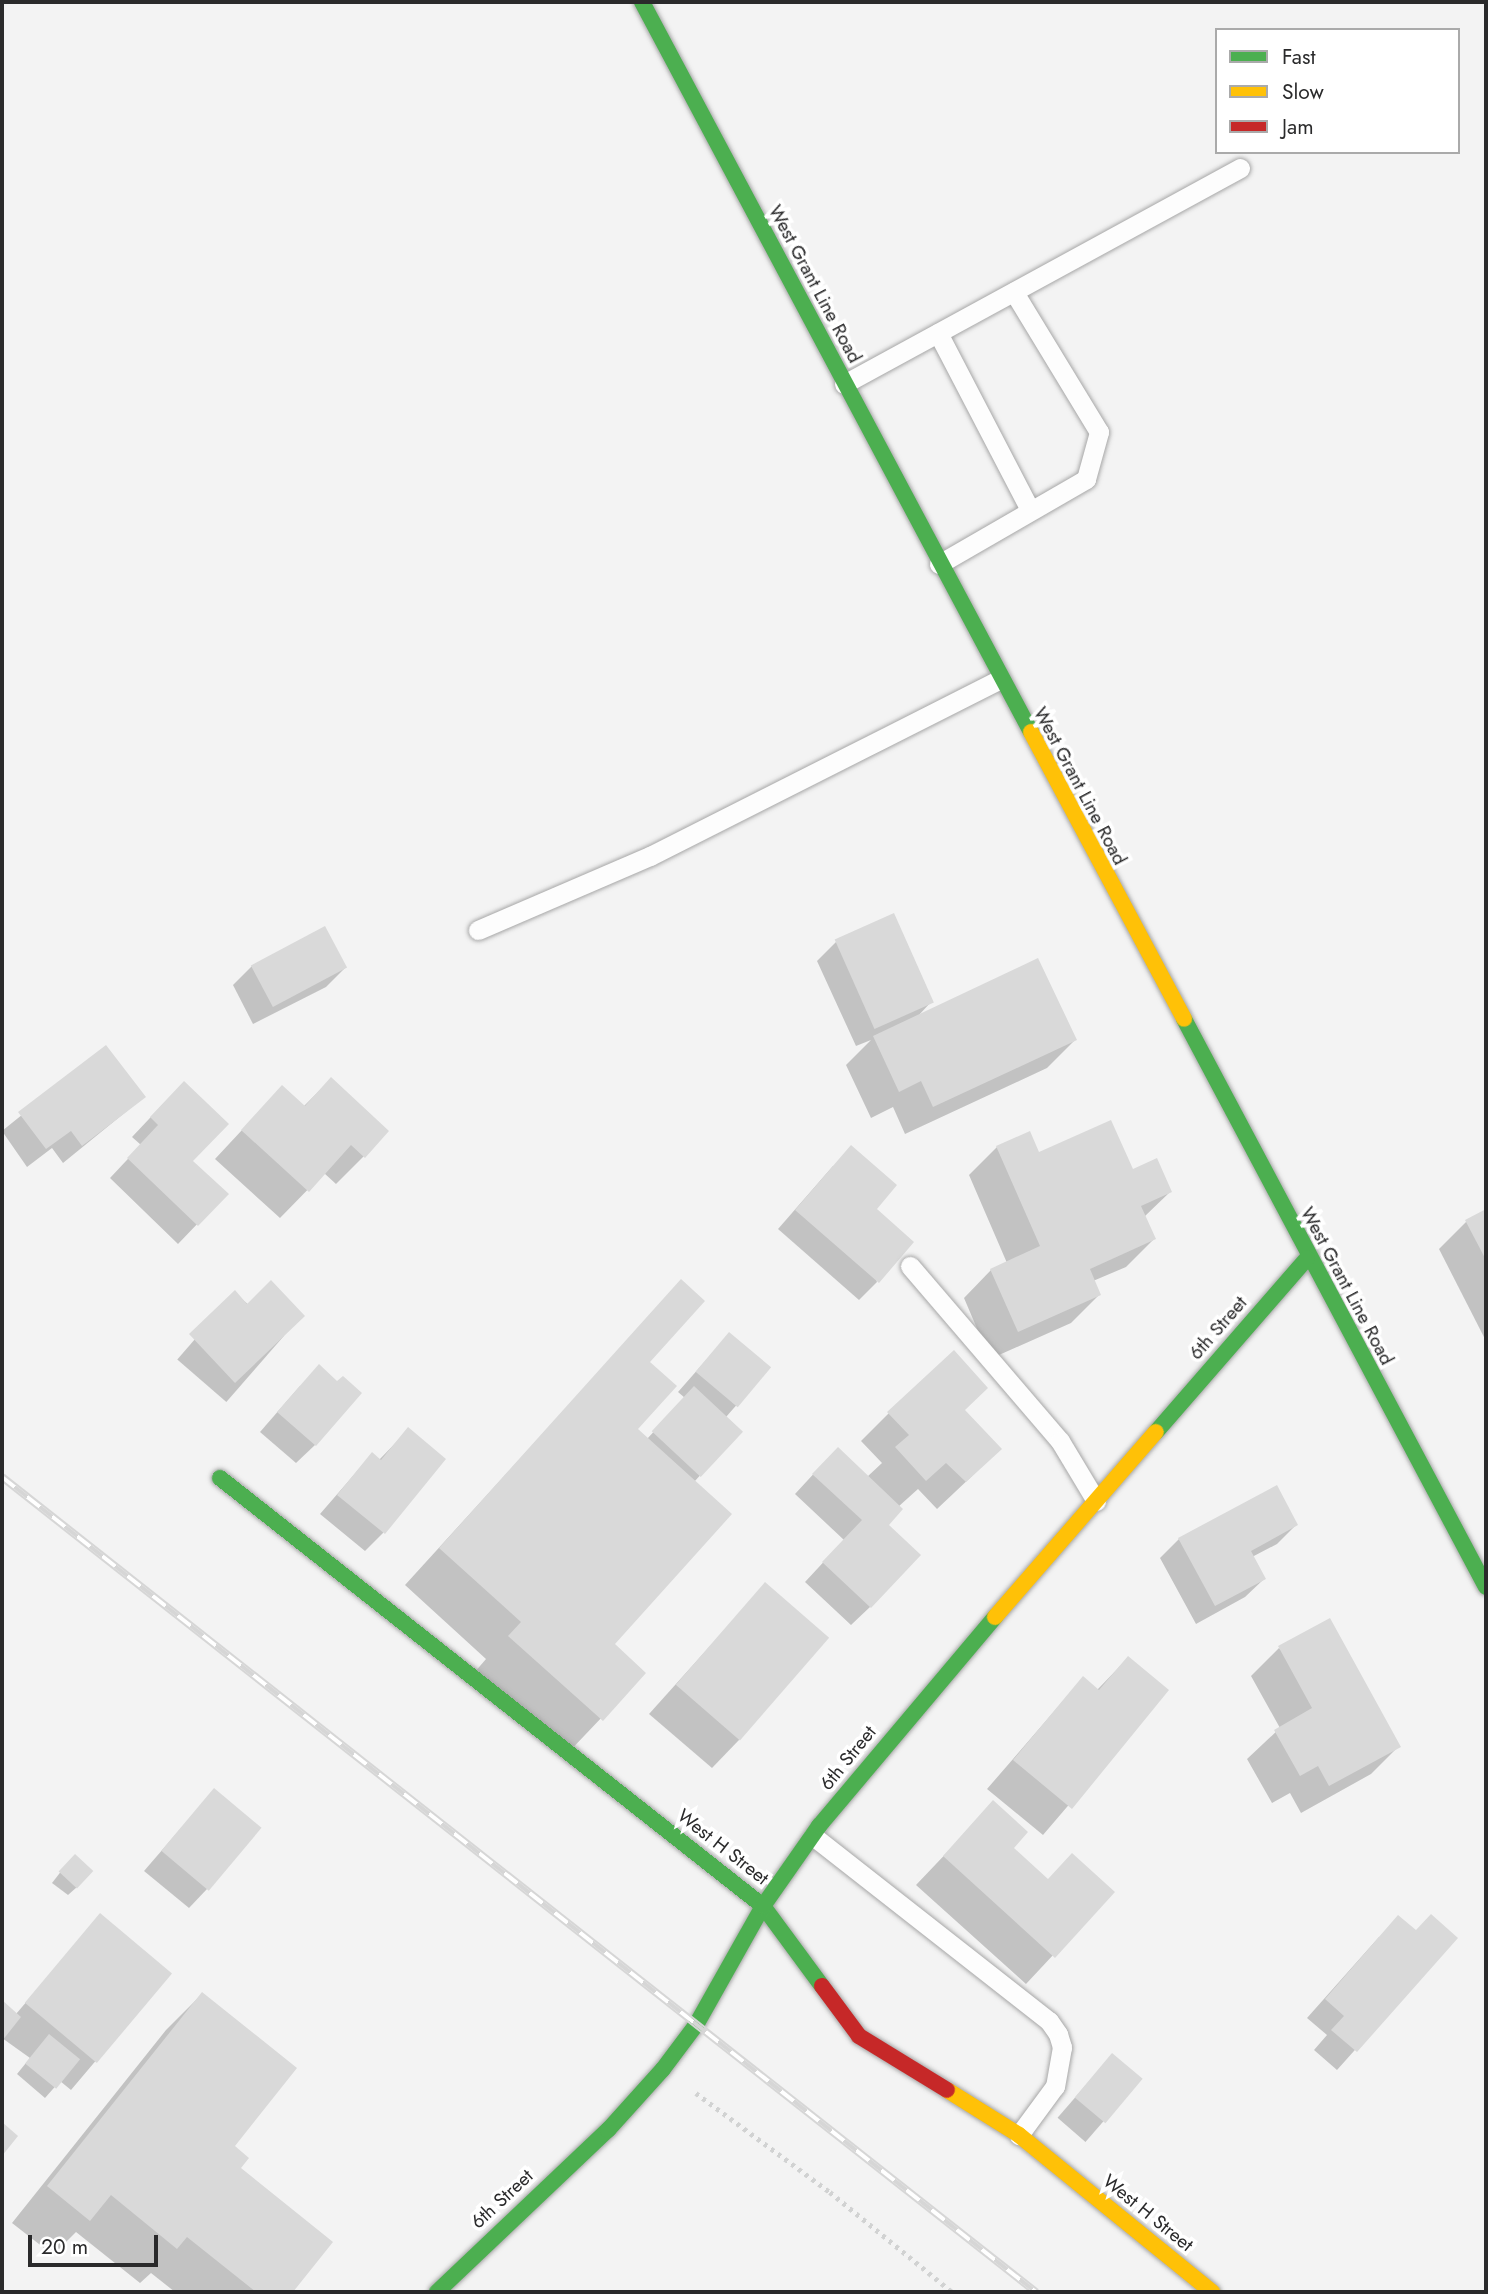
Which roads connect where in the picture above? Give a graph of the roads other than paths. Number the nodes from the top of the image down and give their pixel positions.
1 (642, 2) edge
2 (1240, 168) dead end
3 (1014, 292) junction
4 (938, 333) junction
5 (844, 384) junction
6 (1030, 510) junction
7 (939, 564) junction
8 (1000, 679) junction
9 (478, 930) dead end
10 (1307, 1258) junction
11 (910, 1266) dead end
12 (220, 1478) dead end
13 (1096, 1501) junction
14 (1486, 1587) edge
15 (813, 1836) junction
16 (763, 1906) junction
17 (1019, 2136) junction
18 (437, 2292) edge
19 (1212, 2292) edge

1 - 5 street, West Grant Line Road
2 - 3 lane
3 - 4 lane
3 - 6 lane
4 - 5 lane
4 - 6 lane
5 - 7 street, West Grant Line Road
6 - 7 lane
7 - 8 street, West Grant Line Road
8 - 9 lane
8 - 10 street, West Grant Line Road
10 - 13 street, 6th Street
10 - 14 street, West Grant Line Road
11 - 13 lane
12 - 16 street, West H Street
13 - 15 street, 6th Street
15 - 16 street, 6th Street
15 - 17 lane
16 - 17 street, West H Street
16 - 18 street, 6th Street
17 - 19 street, West H Street

